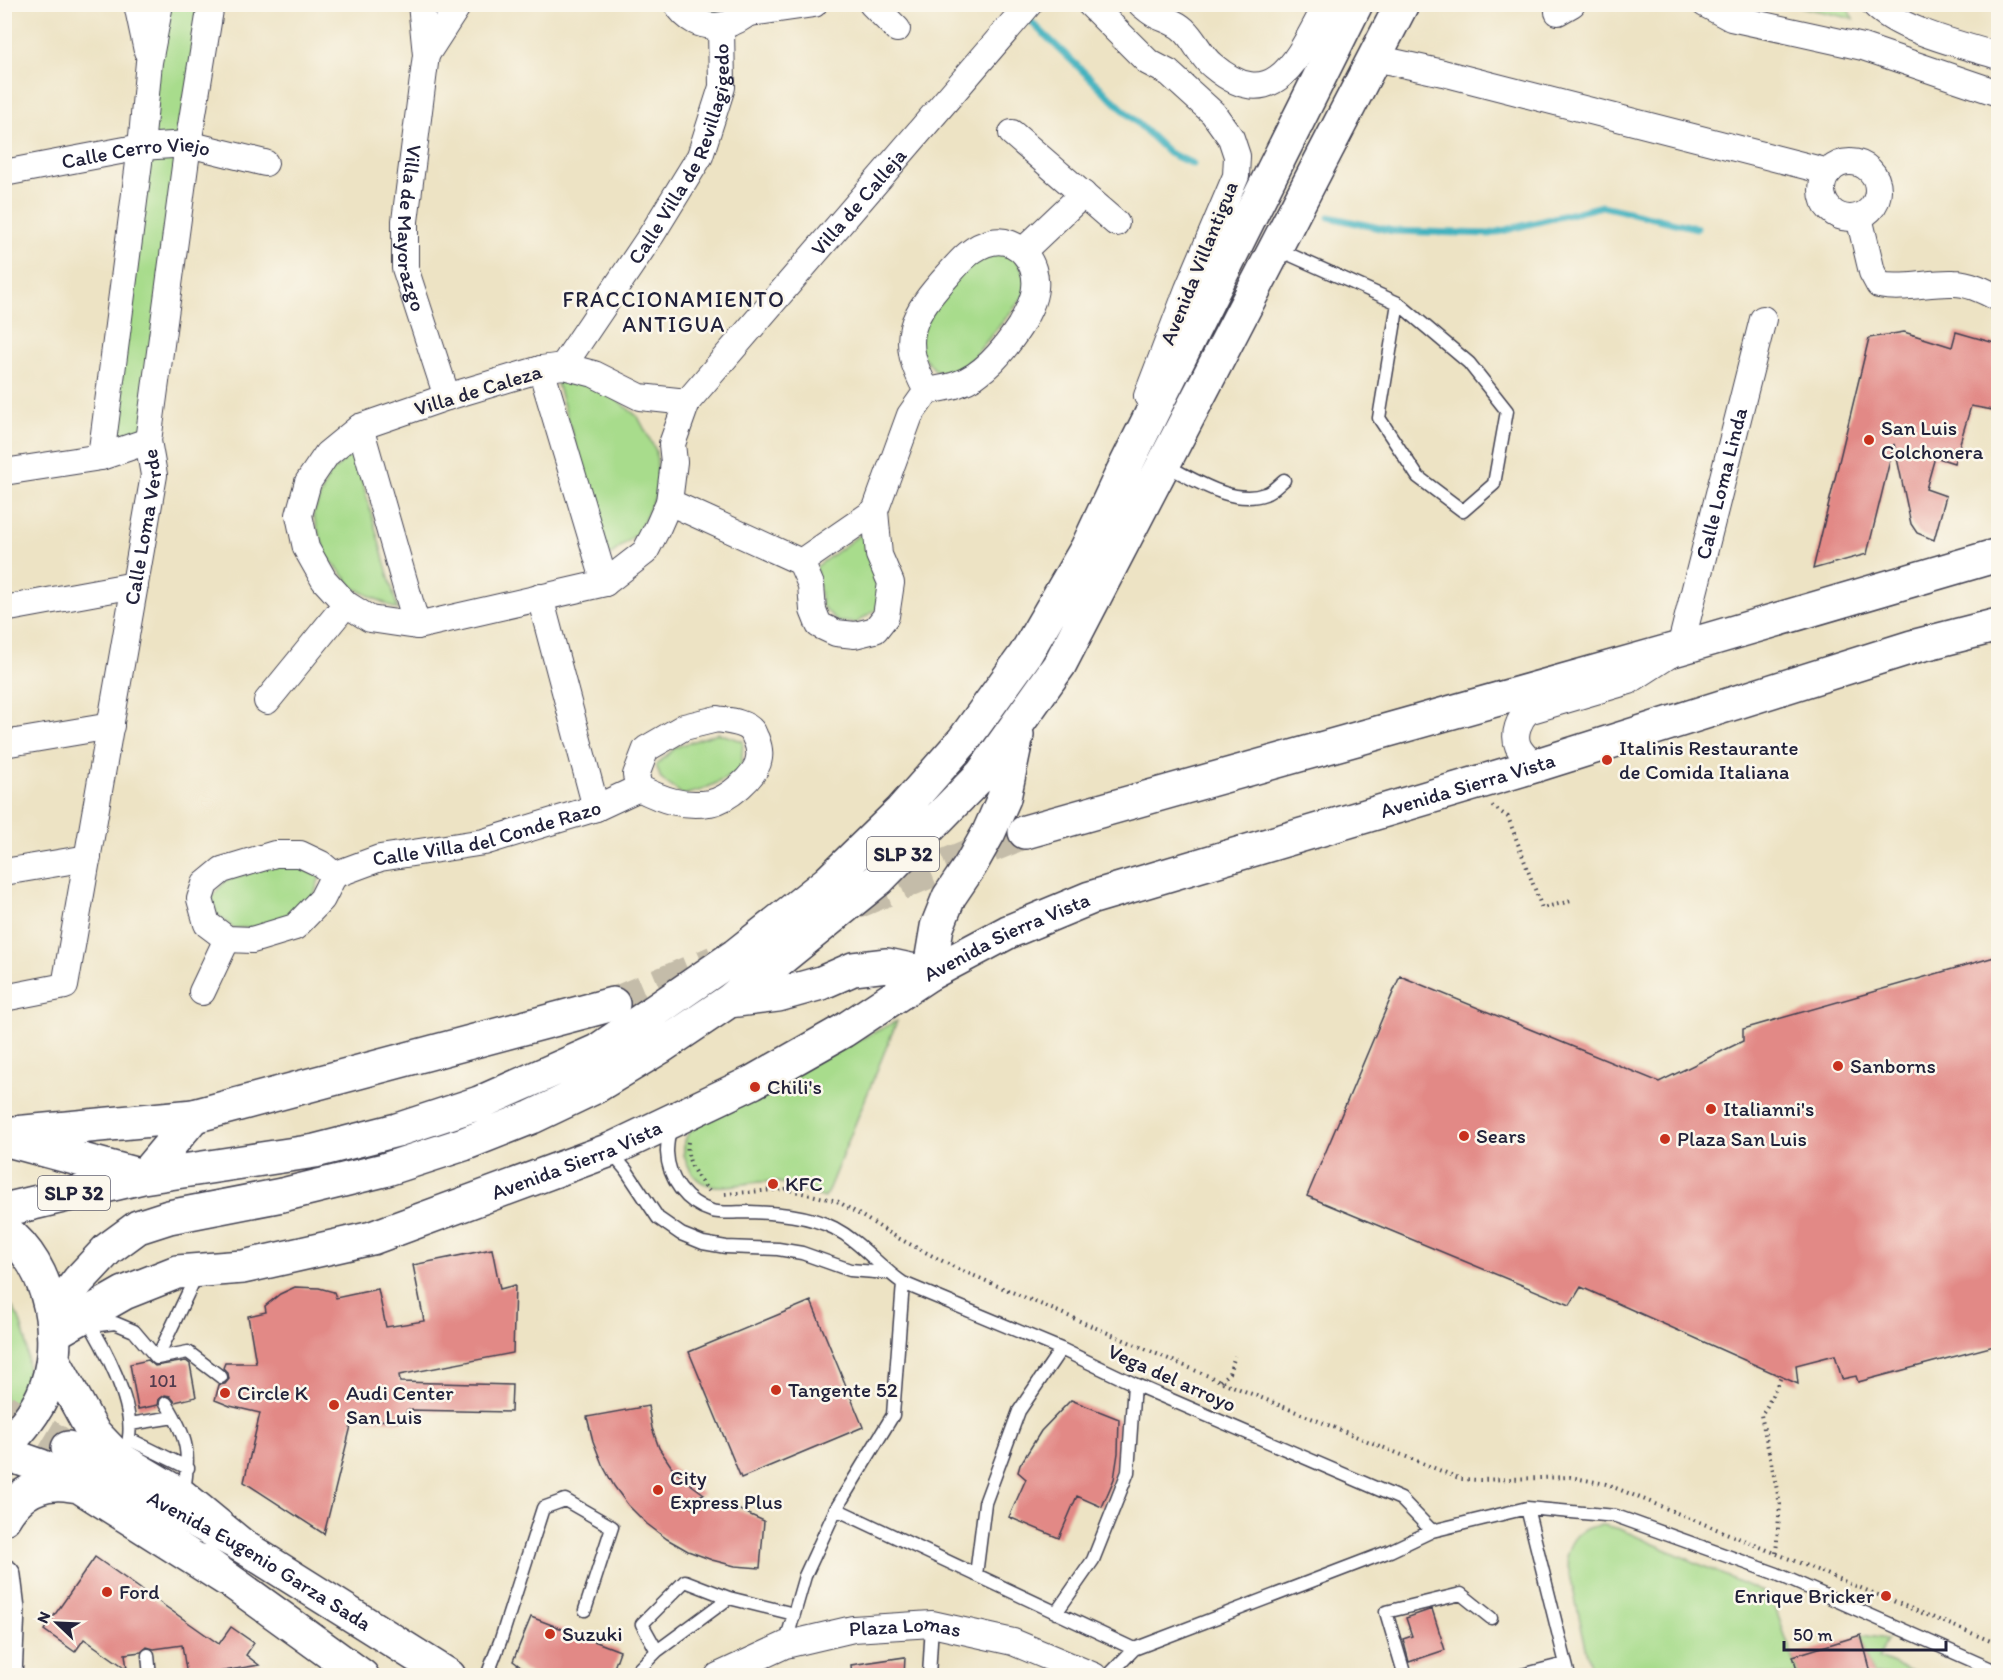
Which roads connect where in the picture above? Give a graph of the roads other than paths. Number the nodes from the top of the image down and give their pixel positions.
1 (137, 4) edge
2 (160, 4) edge
3 (211, 4) edge
4 (421, 4) edge
5 (459, 4) edge
6 (676, 4) edge
7 (814, 4) edge
8 (872, 4) edge
9 (1029, 4) edge
10 (1090, 4) edge
11 (1327, 4) edge
12 (1356, 4) edge
13 (1402, 4) edge
14 (1705, 4) edge
15 (1878, 8) edge
16 (753, 9) edge
17 (1148, 10) edge
18 (721, 27) junction
19 (897, 29) dead end
20 (1193, 40) junction
21 (1133, 46) junction
22 (1863, 48) junction
23 (426, 55) junction
24 (1998, 56) edge
25 (1375, 58) junction
26 (149, 62) junction
27 (1169, 73) junction
28 (1998, 93) edge
29 (1012, 133) dead end
30 (188, 144) junction
31 (141, 147) junction
32 (266, 163) dead end
33 (1829, 172) junction
34 (4, 173) edge
35 (1083, 194) junction
36 (1859, 217) junction
37 (1116, 223) dead end
38 (1276, 248) junction
39 (1023, 251) junction
40 (1998, 298) edge
41 (1398, 303) junction
42 (1763, 319) dead end
43 (552, 367) junction
44 (927, 391) junction
45 (447, 397) junction
46 (687, 402) junction
47 (360, 427) junction
48 (148, 441) junction
49 (101, 458) junction
50 (1164, 465) junction
51 (5, 469) edge
52 (1123, 471) junction
53 (1284, 480) dead end
54 (669, 502) junction
55 (875, 512) junction
56 (1998, 555) edge
57 (801, 562) junction
58 (604, 583) junction
59 (135, 585) junction
60 (540, 597) junction
61 (346, 604) junction
62 (4, 609) edge
63 (1998, 625) edge
64 (417, 626) junction
65 (1680, 648) junction
66 (267, 701) dead end
67 (1020, 721) junction
68 (111, 726) junction
69 (4, 744) edge
70 (1534, 766) junction
71 (639, 788) junction
72 (596, 808) junction
73 (1025, 832) tunnel mouth
74 (88, 858) junction
75 (4, 872) edge
76 (334, 874) junction
77 (227, 939) junction
78 (929, 974) junction
79 (202, 992) dead end
80 (4, 998) edge
81 (729, 1001) junction
82 (613, 1004) tunnel mouth
83 (194, 1116) junction
84 (680, 1127) junction
85 (4, 1134) edge
86 (4, 1139) edge
87 (610, 1150) junction
88 (143, 1176) junction
89 (4, 1210) edge
90 (4, 1230) edge
91 (198, 1270) junction
92 (887, 1273) junction
93 (903, 1283) junction
94 (88, 1321) junction
95 (53, 1336) junction
96 (1061, 1349) junction
97 (157, 1359) junction
98 (221, 1377) dead end
99 (1134, 1384) junction
100 (166, 1403) dead end
101 (174, 1417) junction
102 (130, 1424) junction
103 (4, 1447) edge
104 (124, 1449) junction
105 (4, 1453) edge
106 (185, 1482) junction
107 (79, 1486) junction
108 (1527, 1508) junction
109 (836, 1509) junction
110 (4, 1518) edge
111 (1432, 1531) junction
112 (244, 1547) junction
113 (976, 1575) junction
114 (4, 1576) edge
115 (226, 1579) junction
116 (729, 1598) junction
117 (585, 1610) dead end
118 (1056, 1612) junction
119 (794, 1614) junction
120 (1491, 1618) dead end
121 (933, 1624) junction
122 (785, 1644) junction
123 (1134, 1649) junction
124 (657, 1651) junction
125 (148, 1655) dead end
126 (1567, 1670) edge
127 (6, 1672) edge
128 (1998, 1672) edge
129 (150, 1676) edge
130 (362, 1676) edge
131 (449, 1676) edge
132 (487, 1676) edge
133 (633, 1676) edge
134 (718, 1676) edge
135 (929, 1676) edge
136 (1094, 1676) edge
137 (1108, 1676) edge
138 (1405, 1676) edge
139 (1518, 1676) edge

1 - 26 street
2 - 26 street
3 - 30 street, Calle Loma Verde
4 - 23 street, Villa de Mayorazgo
5 - 23 street, Villa de Mayorazgo
6 - 18 street
7 - 16 street
8 - 19 street
9 - 46 street, Villa de Calleja
10 - 21 street, Avenida Villantigua
11 - 20 street
12 - 52 main road, SLP 32
13 - 25 main road, SLP 32
14 - 22 street
15 - 22 street
15 - 24 street
16 - 18 street
17 - 20 street
17 - 21 street
18 - 43 street, Calle Villa de Revillagigedo
20 - 27 street
21 - 27 street, Avenida Villantigua
22 - 28 street
23 - 45 street, Villa de Mayorazgo
25 - 33 street
25 - 38 main road, SLP 32
26 - 31 street
27 - 52 street, Avenida Villantigua
29 - 35 street
30 - 31 street, Calle Cerro Viejo
30 - 32 street, Calle Cerro Viejo
30 - 48 street, Calle Loma Verde
31 - 34 street, Calle Cerro Viejo
31 - 49 street
33 - 36 street
33 - 36 street
35 - 37 street
35 - 39 street
36 - 40 street
38 - 41 lane
38 - 50 main road, SLP 32
39 - 44 street
39 - 44 street
41 - 41 lane
42 - 65 street, Calle Loma Linda
43 - 45 street, Villa de Caleza
43 - 46 street, Villa de Caleza
43 - 58 street
44 - 55 street
45 - 47 street, Villa de Caleza
46 - 54 street, Villa de Caleza
47 - 61 street, Villa de Caleza
47 - 64 street
48 - 49 street
48 - 59 street, Calle Loma Verde
49 - 51 street
50 - 53 lane
50 - 67 main road, SLP 32
52 - 88 main road, SLP 32
54 - 57 street
54 - 58 street, Villa de Caleza
55 - 57 street
55 - 57 street
56 - 65 main road
58 - 60 street, Villa de Caleza
59 - 62 street
59 - 68 street, Calle Loma Verde
60 - 64 street, Villa de Caleza
60 - 72 street
61 - 64 street, Villa de Caleza
61 - 66 street
63 - 70 main road, Avenida Sierra Vista
65 - 70 street
65 - 73 main road
67 - 78 main road
67 - 81 main road, SLP 32
68 - 69 street
68 - 74 street, Calle Loma Verde
70 - 78 main road, Avenida Sierra Vista
71 - 71 street
71 - 72 street, Calle Villa del Conde Razo
72 - 76 street, Calle Villa del Conde Razo
74 - 75 street
74 - 80 street, Calle Loma Verde
76 - 77 street
76 - 77 street
77 - 79 street
78 - 81 main road
78 - 84 main road, Avenida Sierra Vista
81 - 95 main road, SLP 32
82 - 83 main road
83 - 85 main road
83 - 88 main road
84 - 87 main road, Avenida Sierra Vista
84 - 92 lane, Vega del arroyo
86 - 88 main road
87 - 91 main road, Avenida Sierra Vista
87 - 92 lane, Vega del arroyo
88 - 89 main road, SLP 32
90 - 95 main road
91 - 94 main road, Avenida Sierra Vista
91 - 97 lane
92 - 93 lane, Vega del arroyo
93 - 96 lane, Vega del arroyo
93 - 109 lane
94 - 95 main road, Avenida Sierra Vista
94 - 97 lane
94 - 102 lane
95 - 103 main road
95 - 104 main road
96 - 99 lane, Vega del arroyo
96 - 113 lane
97 - 98 lane
99 - 111 lane, Vega del arroyo
99 - 118 lane
100 - 101 lane
101 - 102 lane
101 - 106 lane
102 - 104 lane
104 - 106 main road
105 - 107 main road
106 - 112 main road
107 - 110 main road
107 - 115 main road
108 - 111 lane
108 - 126 lane
108 - 128 lane
109 - 113 lane
109 - 119 lane
111 - 123 lane
112 - 115 main road, Avenida Eugenio Garza Sada
112 - 131 main road, Avenida Eugenio Garza Sada
113 - 118 lane
114 - 127 main road
115 - 130 main road, Avenida Eugenio Garza Sada
116 - 119 lane
116 - 124 lane
116 - 124 lane
117 - 132 lane
118 - 123 lane
119 - 122 lane
120 - 138 lane
121 - 122 street, Plaza Lomas
121 - 135 lane
121 - 136 street, Plaza Lomas
122 - 134 street, Plaza Lomas
123 - 137 lane
124 - 133 lane
125 - 129 lane
126 - 139 lane

